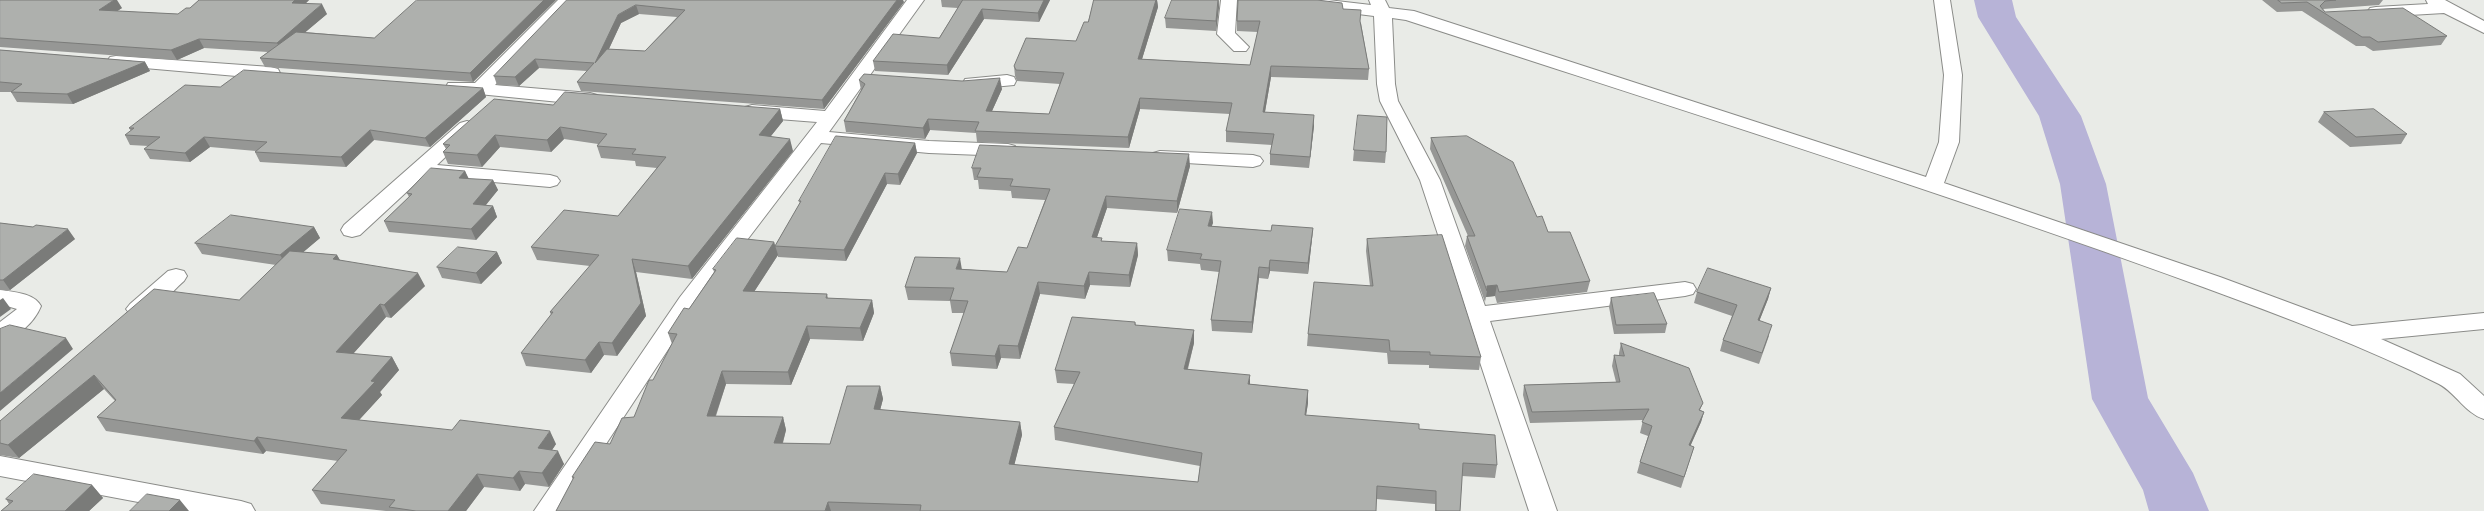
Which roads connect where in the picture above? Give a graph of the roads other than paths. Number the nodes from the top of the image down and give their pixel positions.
1 (568, 0) edge
2 (916, 0) edge
3 (1229, 0) edge
4 (1286, 0) edge
5 (1942, 0) edge
6 (2440, 4) edge
7 (1380, 6) edge
8 (2356, 13) edge
9 (2484, 28) edge
10 (1240, 47) dead end
11 (96, 60) edge
12 (287, 74) edge
13 (859, 77) junction
14 (882, 79) edge
15 (1008, 81) dead end
16 (956, 83) edge
17 (439, 86) edge
18 (479, 90) junction
19 (506, 92) junction
20 (608, 100) edge
21 (734, 110) edge
22 (828, 117) junction
23 (816, 137) junction
24 (1024, 151) edge
25 (1143, 156) edge
26 (1254, 161) dead end
27 (419, 169) junction
28 (550, 181) dead end
29 (1942, 189) junction
30 (352, 230) dead end
31 (176, 276) dead end
32 (1685, 289) dead end
33 (0, 297) edge
34 (1477, 315) junction
35 (2484, 321) edge
36 (123, 322) edge
37 (0, 334) edge
38 (2349, 334) junction
39 (2484, 410) edge
40 (0, 466) edge
41 (241, 511) edge
42 (548, 511) edge
43 (1543, 511) edge

1 - 18 street
2 - 13 street
3 - 10 street
4 - 7 street
5 - 29 street
6 - 8 street
6 - 9 street
7 - 29 street
7 - 34 street
11 - 12 street
13 - 14 street
13 - 22 street
15 - 16 street
17 - 18 street
18 - 19 street
19 - 20 street
19 - 27 street
21 - 22 street
22 - 23 street
23 - 24 street
23 - 42 street
25 - 26 street
27 - 28 street
27 - 30 street
29 - 38 street
31 - 36 street
32 - 34 street
33 - 37 street
34 - 43 street
35 - 38 street
38 - 39 street
40 - 41 street

